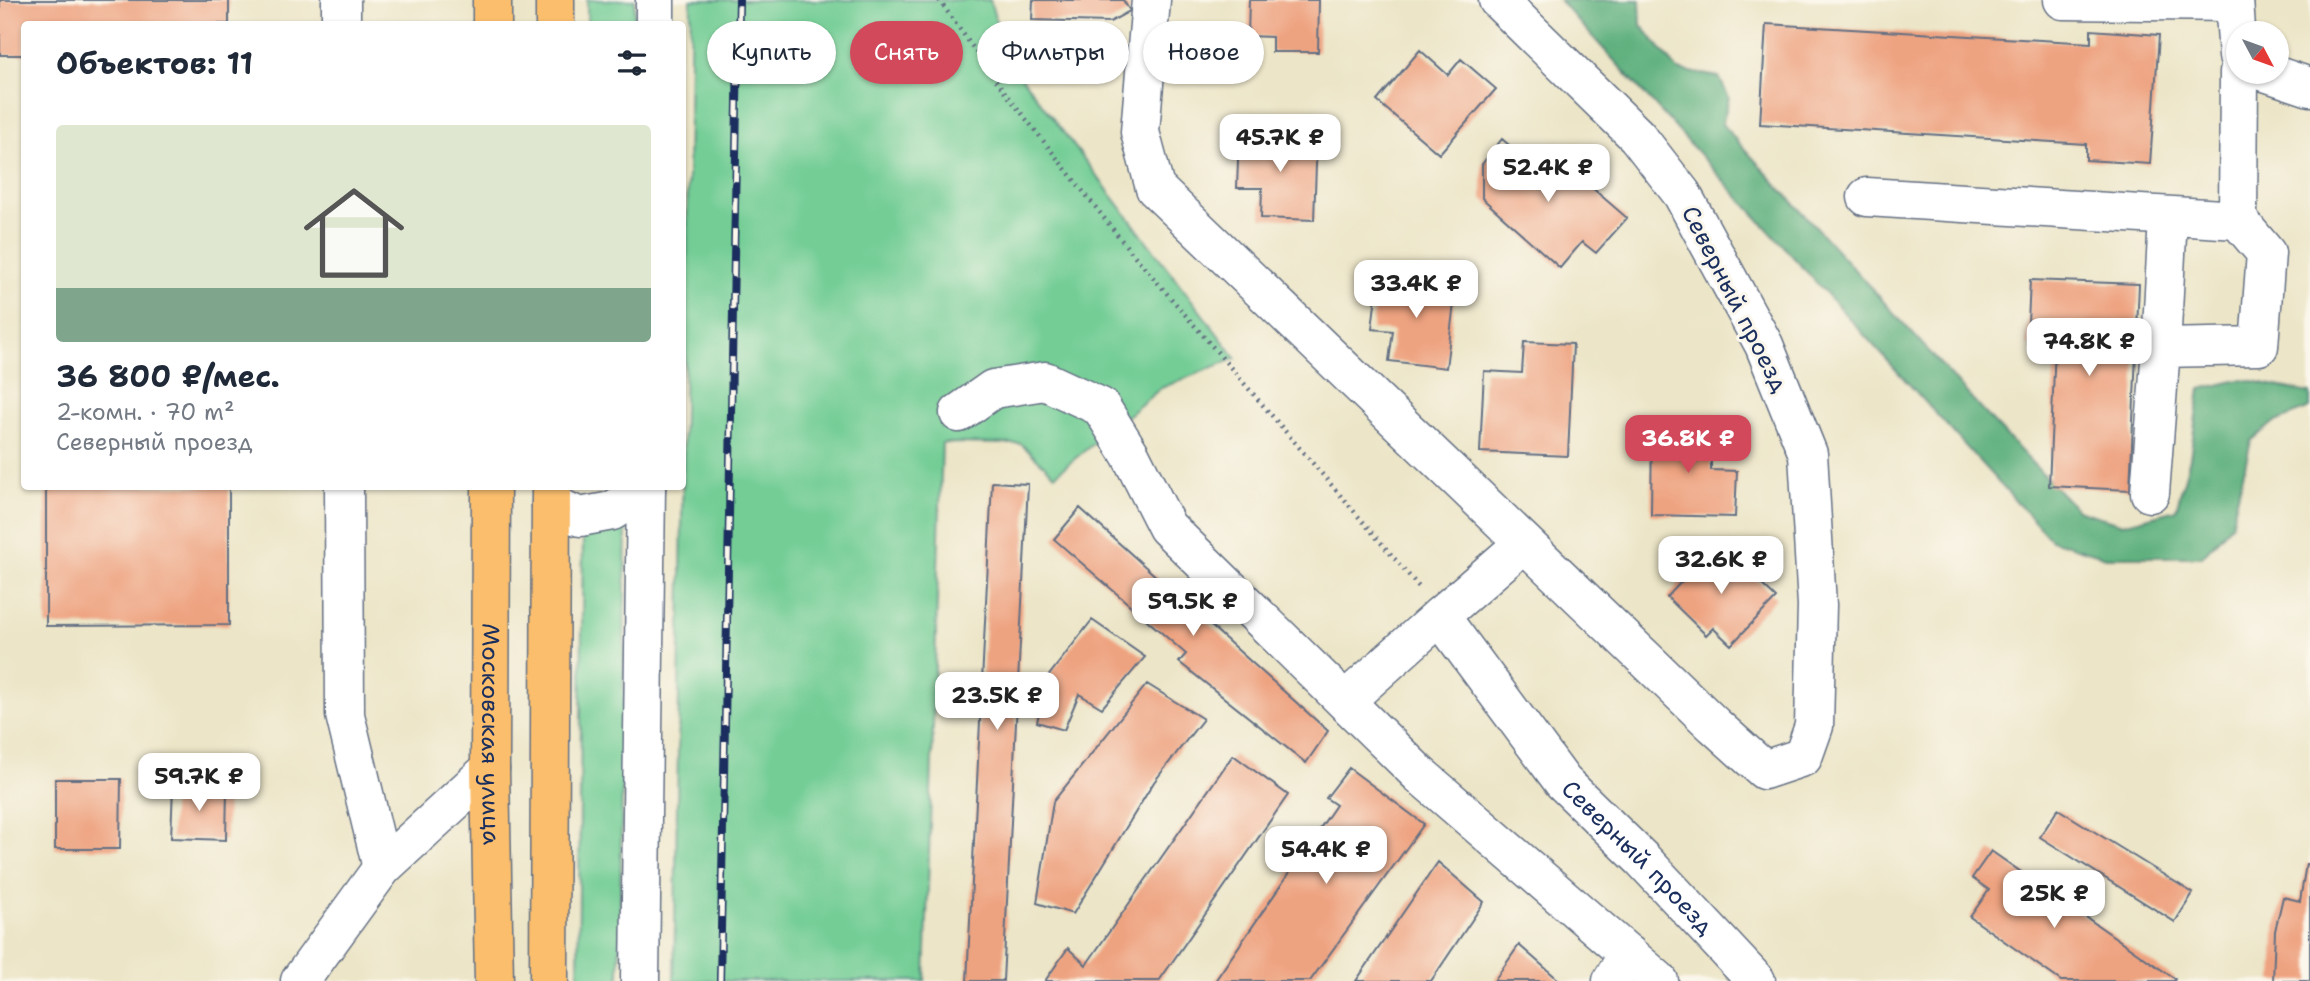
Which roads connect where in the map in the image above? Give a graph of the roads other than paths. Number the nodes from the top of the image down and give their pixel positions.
1 (341, 0) edge
2 (492, 0) edge
3 (555, 0) edge
4 (655, 0) edge
5 (1151, 0) edge
6 (1497, 0) edge
7 (2063, 0) edge
8 (2234, 1) edge
9 (341, 21) edge
10 (492, 21) edge
11 (555, 21) edge
12 (655, 21) edge
13 (2235, 21) edge
14 (2289, 80) edge
15 (2239, 84) edge
16 (2310, 87) edge
17 (1867, 197) dead end
18 (2168, 217) junction
19 (2238, 220) junction
20 (2161, 348) junction
21 (959, 413) dead end
22 (344, 490) edge
23 (491, 490) edge
24 (643, 490) edge
25 (646, 490) edge
26 (2150, 493) dead end
27 (551, 495) edge
28 (1524, 543) junction
29 (1440, 616) junction
30 (1345, 701) junction
31 (490, 769) junction
32 (382, 868) junction
33 (1620, 968) edge
34 (300, 981) edge
35 (494, 981) edge
36 (549, 981) edge
37 (640, 981) edge
38 (1660, 981) edge
39 (1756, 981) edge

1 - 9 street
2 - 10 main road
3 - 11 main road
4 - 12 street
5 - 28 street, Северный проезд
6 - 28 street, Северный проезд
7 - 8 street
8 - 13 street
14 - 16 street
15 - 19 street
17 - 18 street
18 - 19 street
18 - 20 street
19 - 20 street
20 - 26 street
21 - 30 street
22 - 32 street
23 - 31 main road, Московская улица
24 - 27 street
25 - 37 street
27 - 36 main road
28 - 29 street
29 - 30 street
29 - 39 street, Северный проезд
30 - 33 street
31 - 32 street
31 - 35 main road, Московская улица
32 - 34 street
33 - 38 street

